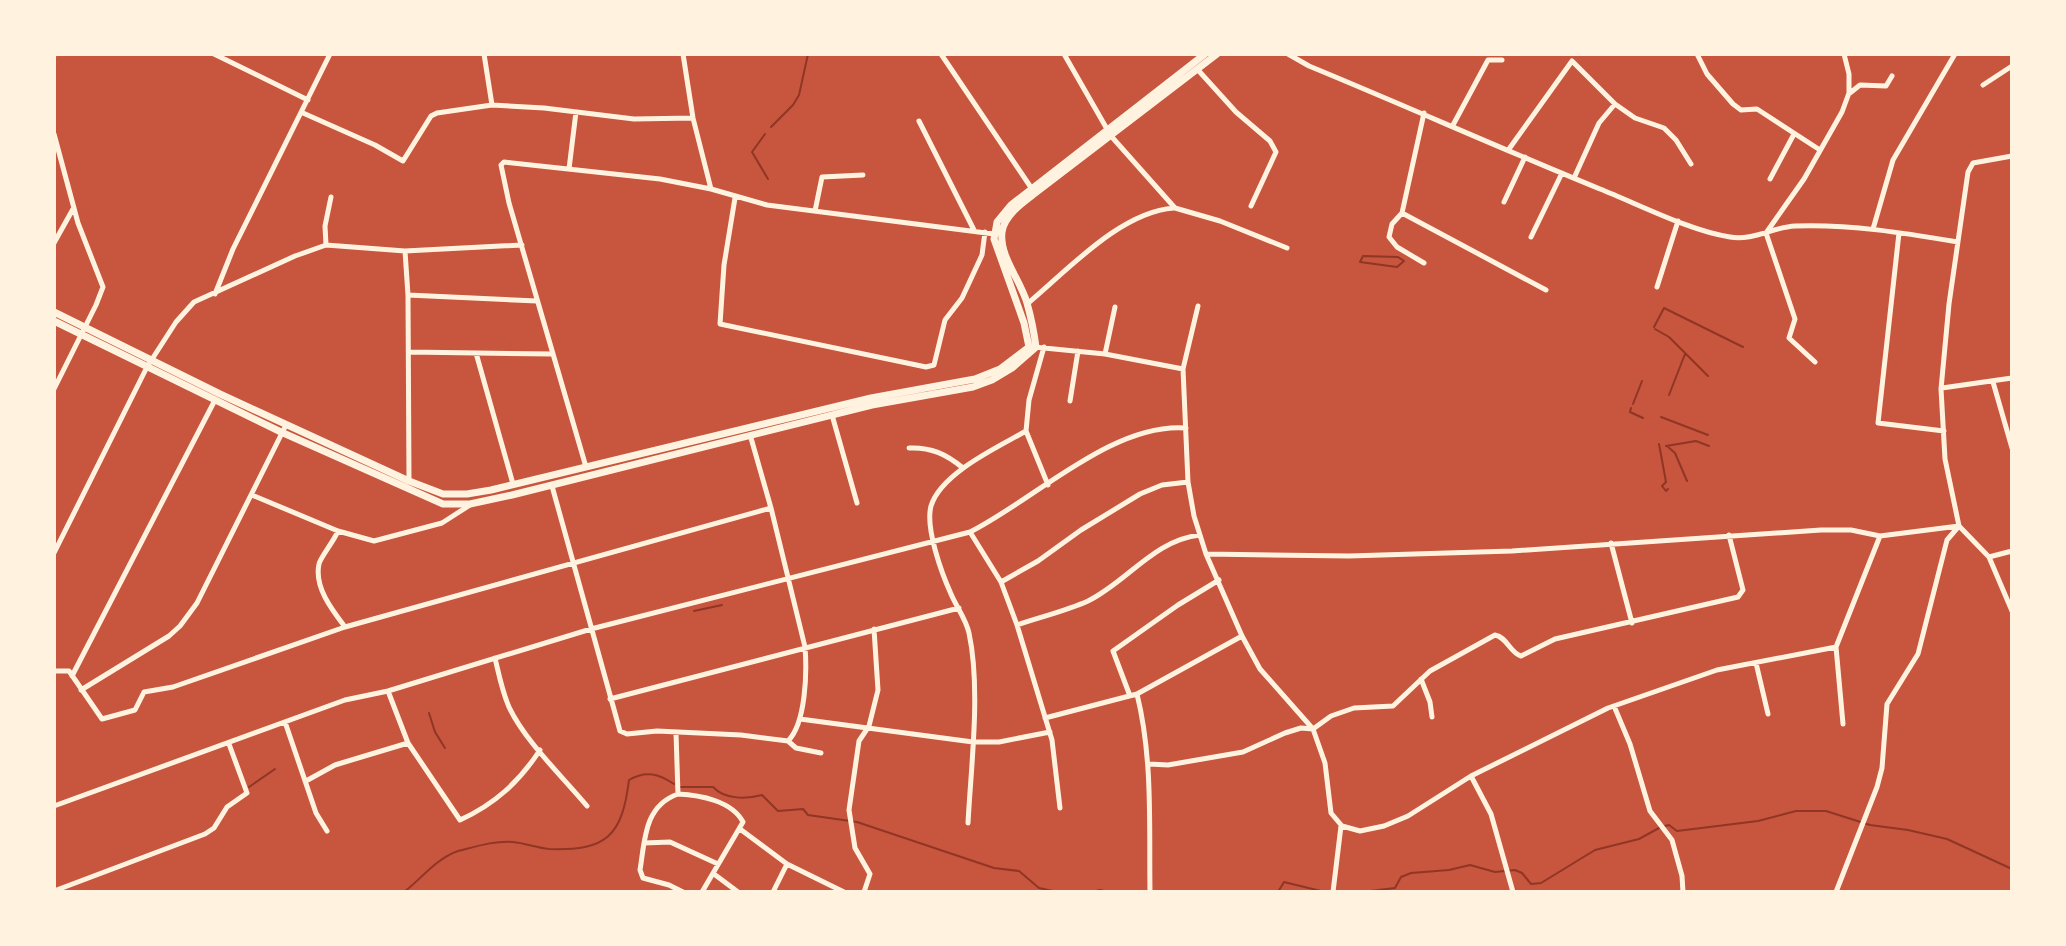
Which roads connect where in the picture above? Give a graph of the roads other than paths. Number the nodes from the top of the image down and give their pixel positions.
1 (214, 54) edge
2 (330, 54) edge
3 (484, 54) edge
4 (683, 54) edge
5 (941, 54) edge
6 (1064, 54) edge
7 (1205, 54) edge
8 (1217, 54) edge
9 (1288, 54) edge
10 (1697, 54) edge
11 (1844, 54) edge
12 (1955, 54) edge
13 (1502, 60) dead end
14 (2012, 66) edge
15 (1198, 70) junction
16 (1892, 76) dead end
17 (1983, 85) dead end
18 (1849, 93) junction
19 (308, 100) junction
20 (1615, 104) junction
21 (492, 105) junction
22 (576, 112) junction
23 (303, 113) junction
24 (1424, 113) junction
25 (693, 118) junction
26 (919, 121) dead end
27 (1453, 125) junction
28 (1110, 132) junction
29 (54, 134) edge
30 (1794, 134) junction
31 (1509, 149) junction
32 (1820, 150) junction
33 (2012, 156) edge
34 (1525, 157) junction
35 (1691, 164) dead end
36 (569, 169) junction
37 (1562, 173) junction
38 (863, 175) dead end
39 (1574, 178) junction
40 (1770, 179) dead end
41 (711, 189) junction
42 (1032, 189) junction
43 (331, 197) dead end
44 (735, 198) junction
45 (1504, 202) dead end
46 (1251, 206) dead end
47 (73, 208) junction
48 (1175, 208) junction
49 (815, 211) junction
50 (1402, 213) junction
51 (1678, 221) junction
52 (1873, 229) junction
53 (974, 231) junction
54 (989, 233) junction
55 (1766, 233) junction
56 (1899, 233) junction
57 (1531, 237) dead end
58 (1958, 242) junction
59 (54, 243) edge
60 (326, 245) junction
61 (522, 245) junction
62 (1287, 248) dead end
63 (405, 251) junction
64 (1424, 263) dead end
65 (1657, 287) dead end
66 (1546, 290) dead end
67 (215, 294) junction
68 (408, 295) junction
69 (537, 301) junction
70 (1027, 304) junction
71 (1198, 306) dead end
72 (1115, 307) dead end
73 (54, 312) edge
74 (54, 321) edge
75 (83, 330) junction
76 (1036, 347) junction
77 (1078, 351) junction
78 (409, 352) junction
79 (476, 353) junction
80 (552, 354) junction
81 (1105, 354) junction
82 (154, 360) junction
83 (1815, 362) dead end
84 (147, 367) junction
85 (1183, 369) junction
86 (2012, 378) edge
87 (1993, 382) junction
88 (54, 389) edge
89 (1941, 389) junction
90 (217, 398) junction
91 (1070, 401) dead end
92 (832, 415) junction
93 (1186, 428) junction
94 (283, 429) junction
95 (1026, 431) junction
96 (1944, 431) junction
97 (751, 438) junction
98 (909, 448) dead end
99 (2012, 448) edge
100 (586, 468) junction
101 (963, 468) junction
102 (409, 481) junction
103 (1188, 482) junction
104 (513, 484) junction
105 (1048, 485) junction
106 (552, 486) junction
107 (252, 495) junction
108 (857, 503) dead end
109 (470, 504) junction
110 (771, 508) junction
111 (1959, 526) junction
112 (338, 531) junction
113 (970, 532) junction
114 (1200, 535) junction
115 (1729, 535) junction
116 (1880, 536) junction
117 (934, 541) junction
118 (1611, 543) junction
119 (2012, 551) edge
120 (54, 553) edge
121 (1206, 554) junction
122 (1989, 557) junction
123 (574, 563) junction
124 (789, 579) junction
125 (1219, 580) junction
126 (1001, 582) junction
127 (959, 608) junction
128 (2012, 611) edge
129 (1632, 623) junction
130 (1017, 625) junction
131 (345, 627) junction
132 (591, 629) junction
133 (874, 629) junction
134 (1242, 636) junction
135 (805, 647) junction
136 (1836, 647) junction
137 (495, 658) junction
138 (1756, 663) junction
139 (54, 671) edge
140 (72, 676) junction
141 (1421, 679) junction
142 (81, 690) junction
143 (388, 691) junction
144 (1137, 694) junction
145 (1130, 696) junction
146 (610, 699) junction
147 (1614, 706) junction
148 (1768, 714) dead end
149 (1432, 717) dead end
150 (1045, 718) junction
151 (800, 719) junction
152 (285, 722) junction
153 (1843, 724) dead end
154 (869, 726) junction
155 (1313, 729) junction
156 (1050, 732) junction
157 (676, 733) junction
158 (788, 741) junction
159 (973, 742) junction
160 (408, 743) junction
161 (229, 744) junction
162 (540, 750) junction
163 (821, 753) dead end
164 (1149, 764) junction
165 (1471, 776) junction
166 (306, 781) junction
167 (678, 794) junction
168 (54, 806) edge
169 (587, 806) dead end
170 (1060, 808) dead end
171 (968, 823) dead end
172 (1342, 826) junction
173 (740, 829) junction
174 (327, 831) dead end
175 (644, 843) junction
176 (718, 864) junction
177 (787, 864) junction
178 (67, 890) edge
179 (54, 891) edge
180 (683, 892) edge
181 (702, 892) edge
182 (738, 892) edge
183 (773, 892) edge
184 (844, 892) edge
185 (864, 892) edge
186 (1150, 892) edge
187 (1333, 892) edge
188 (1513, 892) edge
189 (1683, 892) edge
190 (1836, 892) edge

1 - 19 street
2 - 19 street
3 - 21 street
4 - 25 street
5 - 42 street
6 - 28 street
7 - 28 main road
8 - 15 main road
9 - 24 street
10 - 30 street
11 - 18 street
12 - 52 street
13 - 27 street
14 - 17 street
15 - 28 main road
15 - 46 street
16 - 18 street
18 - 32 street
19 - 23 street
20 - 31 street
20 - 35 street
20 - 39 street
21 - 22 street
21 - 23 street
22 - 25 street
22 - 36 street
23 - 67 street
24 - 27 street
24 - 50 street
25 - 41 street
26 - 53 street
27 - 31 street
28 - 42 main road
28 - 48 street
28 - 70 main road
29 - 47 street
30 - 32 street
30 - 40 street
31 - 34 street
32 - 55 street
33 - 58 street
34 - 37 street
34 - 45 street
36 - 41 street
36 - 61 street
37 - 39 street
37 - 57 street
38 - 49 street
39 - 51 street
41 - 44 street
42 - 54 main road
43 - 60 street
44 - 49 street
44 - 54 street
47 - 59 street
47 - 75 street
48 - 62 street
48 - 70 street
49 - 53 street
50 - 64 street
50 - 66 street
51 - 55 street
51 - 65 street
52 - 55 street
52 - 56 street
53 - 54 street
54 - 76 main road
55 - 83 street
56 - 58 street
56 - 96 street
58 - 89 street
60 - 63 street
60 - 67 street
61 - 63 street
61 - 69 street
63 - 68 street
67 - 82 street
68 - 69 street
68 - 78 street
69 - 80 street
70 - 76 main road
71 - 85 street
72 - 81 street
73 - 75 main road
74 - 75 main road
75 - 82 main road
75 - 84 main road
75 - 88 street
76 - 77 street
76 - 92 main road
76 - 95 street
76 - 100 main road
77 - 81 street
77 - 91 street
78 - 79 street
78 - 102 street
79 - 80 street
79 - 104 street
80 - 100 street
81 - 85 street
82 - 84 street
82 - 90 main road
84 - 90 main road
84 - 120 street
85 - 93 street
86 - 87 street
87 - 89 street
87 - 99 street
89 - 96 street
90 - 94 main road
90 - 140 street
92 - 97 main road
92 - 108 street
93 - 103 street
93 - 105 street
94 - 102 main road
94 - 107 street
94 - 109 main road
95 - 101 street
95 - 105 street
96 - 111 street
97 - 106 main road
97 - 110 street
98 - 101 street
100 - 104 main road
101 - 117 street
102 - 104 main road
103 - 114 street
103 - 126 street
105 - 113 street
106 - 109 main road
106 - 123 street
107 - 112 street
107 - 142 street
109 - 112 street
110 - 123 street
110 - 124 street
111 - 116 street
111 - 122 street
111 - 190 street
112 - 131 street
113 - 117 street
113 - 126 street
114 - 121 street
114 - 130 street
115 - 116 street
115 - 118 street
115 - 129 street
116 - 136 street
117 - 124 street
117 - 127 street
118 - 121 street
118 - 129 street
119 - 122 street
121 - 125 street
122 - 128 street
123 - 131 street
123 - 132 street
124 - 132 street
124 - 135 street
125 - 134 street
125 - 145 street
126 - 130 street
127 - 133 street
127 - 159 street
129 - 141 street
130 - 150 street
131 - 142 street
132 - 137 street
132 - 146 street
133 - 135 street
133 - 154 street
134 - 144 street
134 - 155 street
135 - 146 street
135 - 151 street
136 - 138 street
136 - 153 street
137 - 143 street
137 - 162 street
138 - 147 street
138 - 148 street
139 - 140 street
140 - 142 street
141 - 149 street
141 - 155 street
143 - 152 street
143 - 160 street
144 - 145 street
144 - 164 street
145 - 150 street
146 - 157 street
147 - 165 street
147 - 189 street
150 - 156 street
151 - 154 street
151 - 158 street
152 - 161 street
152 - 166 street
154 - 159 street
154 - 185 street
155 - 164 street
155 - 172 street
156 - 159 street
156 - 170 street
157 - 158 street
157 - 167 street
158 - 163 street
159 - 171 street
160 - 162 street
160 - 166 street
161 - 168 street
161 - 178 street
162 - 169 street
164 - 186 street
165 - 172 street
165 - 188 street
166 - 174 street
167 - 173 street
167 - 175 street
172 - 187 street
173 - 176 street
173 - 177 street
175 - 176 street
175 - 180 street
176 - 181 street
176 - 182 street
177 - 183 street
177 - 184 street
178 - 179 street

